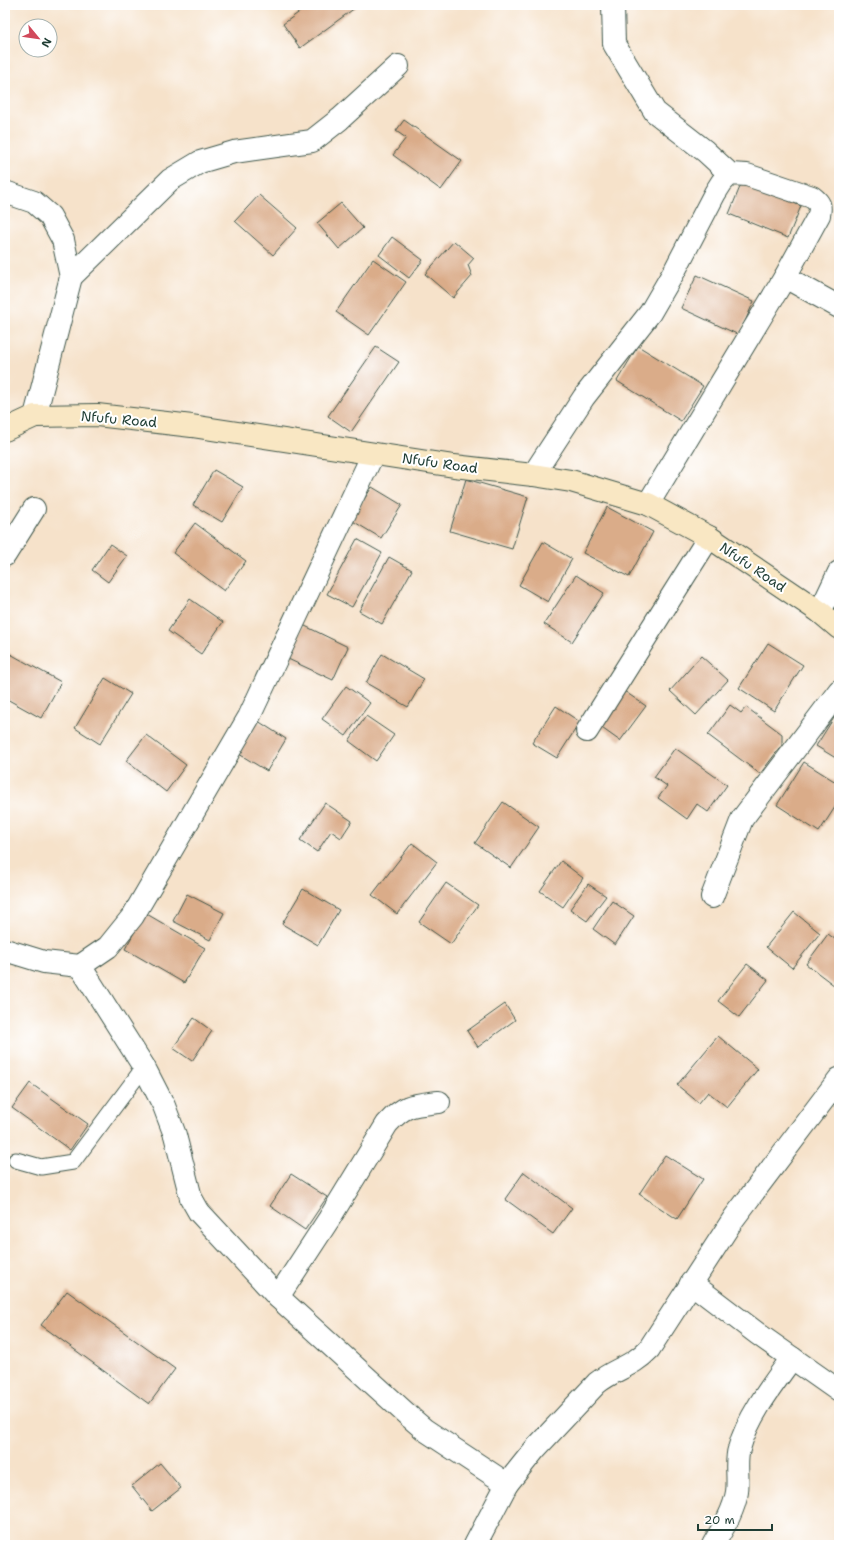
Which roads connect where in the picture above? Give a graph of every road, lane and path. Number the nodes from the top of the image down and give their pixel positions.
1 (613, 5) edge
2 (398, 66) dead end
3 (730, 174) junction
4 (5, 192) edge
5 (71, 277) junction
6 (785, 277) junction
7 (839, 308) edge
8 (35, 416) junction
9 (5, 430) edge
10 (373, 454) junction
11 (533, 475) junction
12 (648, 504) junction
13 (34, 509) dead end
14 (709, 537) junction
15 (5, 555) edge
16 (839, 572) edge
17 (820, 612) junction
18 (839, 628) edge
19 (839, 691) edge
20 (587, 731) dead end
21 (712, 897) dead end
22 (5, 950) edge
23 (80, 966) junction
24 (144, 1067) junction
25 (839, 1079) edge
26 (439, 1102) dead end
27 (16, 1160) dead end
28 (691, 1283) junction
29 (278, 1297) junction
30 (792, 1358) junction
31 (839, 1391) edge
32 (507, 1484) junction
33 (475, 1545) edge
34 (713, 1545) edge

1 - 3 street
2 - 5 street
3 - 6 street
3 - 11 street
4 - 5 street
5 - 8 street
6 - 7 street
6 - 12 street
8 - 9 street, Nfufu Road
8 - 10 street, Nfufu Road
10 - 11 street, Nfufu Road
10 - 23 street
11 - 12 street, Nfufu Road
12 - 14 street, Nfufu Road
13 - 15 street
14 - 17 street, Nfufu Road
14 - 20 street
16 - 17 street
17 - 18 street, Nfufu Road
19 - 21 street
22 - 23 street
23 - 24 street
24 - 27 lane
24 - 29 street
25 - 28 street
26 - 29 street
28 - 30 street
28 - 32 street
29 - 32 street
30 - 31 street
30 - 34 street
32 - 33 street

